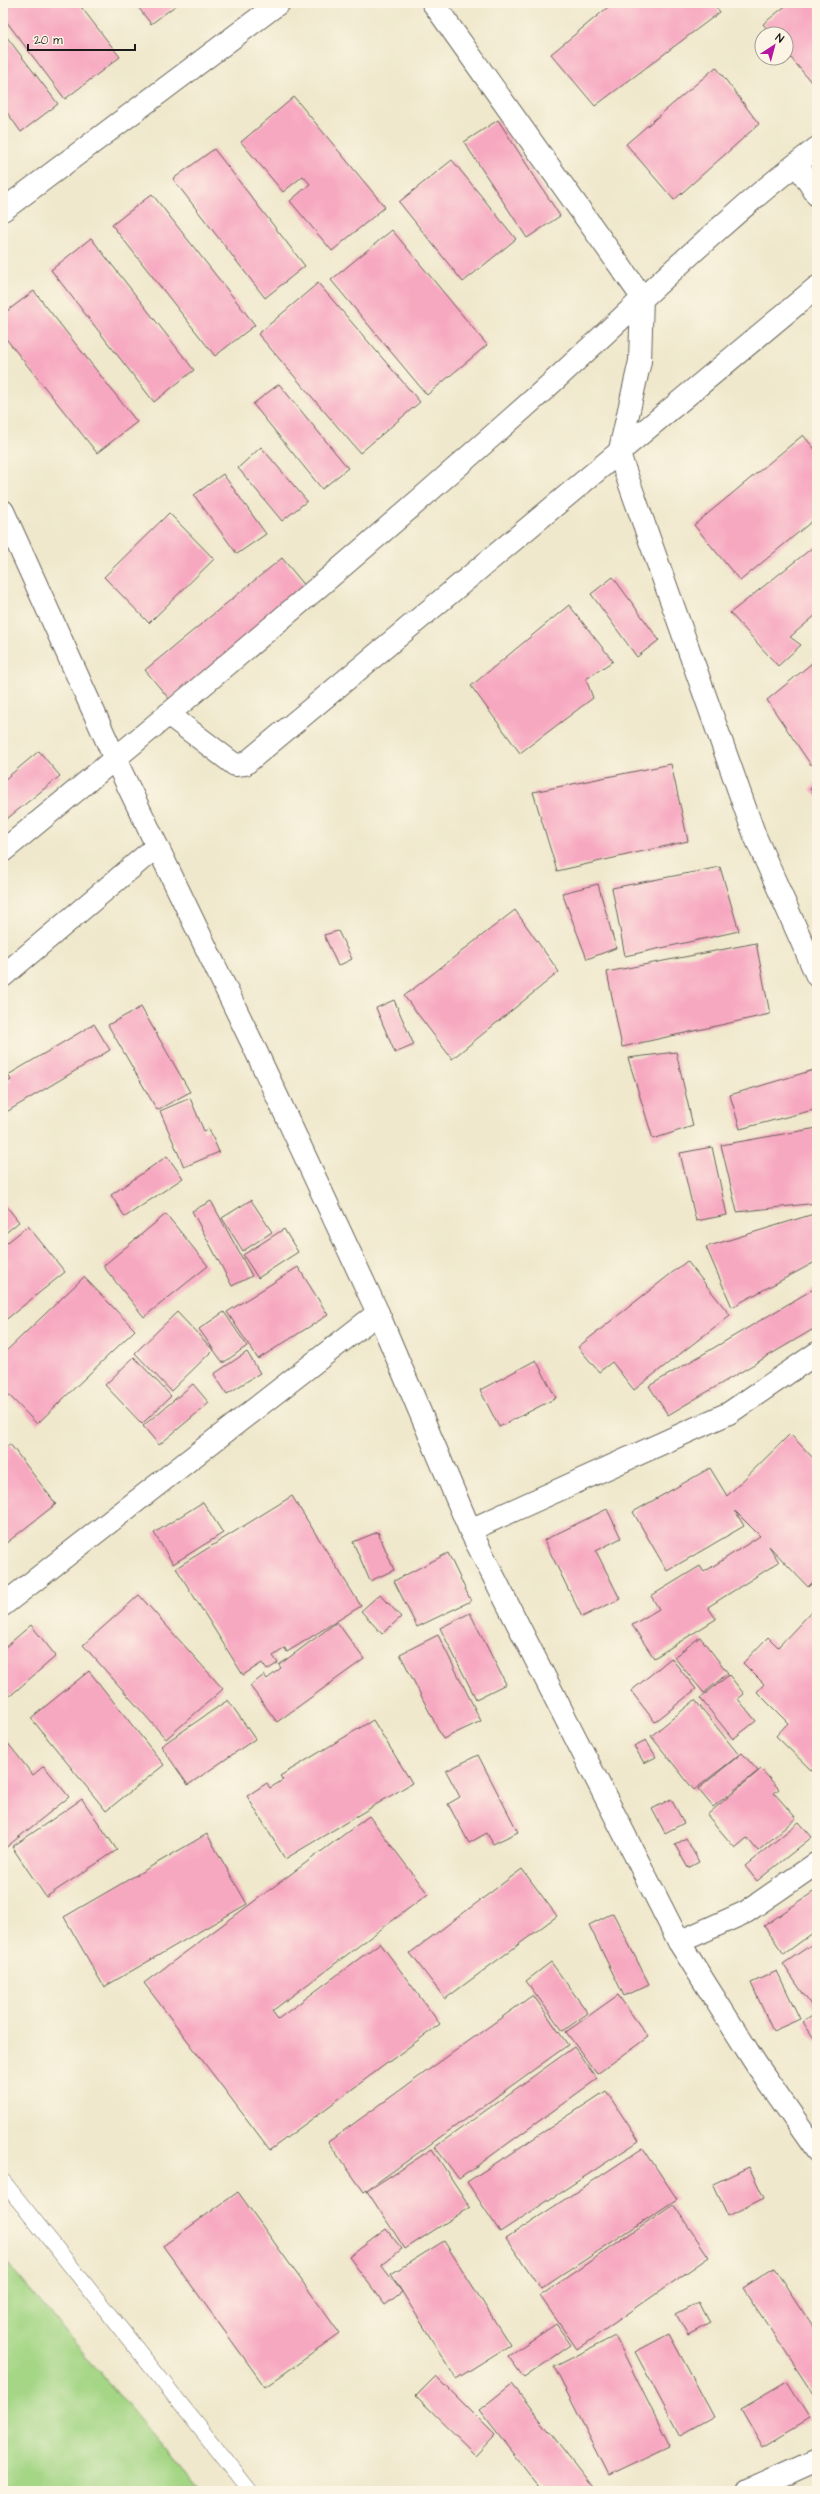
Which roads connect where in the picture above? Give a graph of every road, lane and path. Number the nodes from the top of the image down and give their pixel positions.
1 (279, 3) edge
2 (432, 3) edge
3 (817, 148) edge
4 (797, 164) junction
5 (817, 195) edge
6 (3, 210) edge
7 (817, 287) edge
8 (642, 297) junction
9 (619, 454) junction
10 (3, 511) edge
11 (168, 714) junction
12 (115, 759) junction
13 (157, 846) junction
14 (3, 851) edge
15 (3, 976) edge
16 (817, 976) edge
17 (378, 1313) junction
18 (817, 1353) edge
19 (470, 1530) junction
20 (3, 1605) edge
21 (817, 1863) edge
22 (679, 1942) junction
23 (817, 2151) edge
24 (3, 2181) edge
25 (817, 2460) edge
26 (250, 2491) edge
27 (748, 2491) edge

1 - 6 street
2 - 8 street
3 - 4 street
4 - 5 street
4 - 8 street
7 - 9 street
8 - 9 street
8 - 11 street
9 - 11 street
9 - 16 street
10 - 12 street
11 - 12 street
12 - 13 street
12 - 14 street
13 - 15 street
13 - 17 street
17 - 19 street
17 - 20 street
18 - 19 street
19 - 22 street
21 - 22 street
22 - 23 street
24 - 26 lane
25 - 27 street

